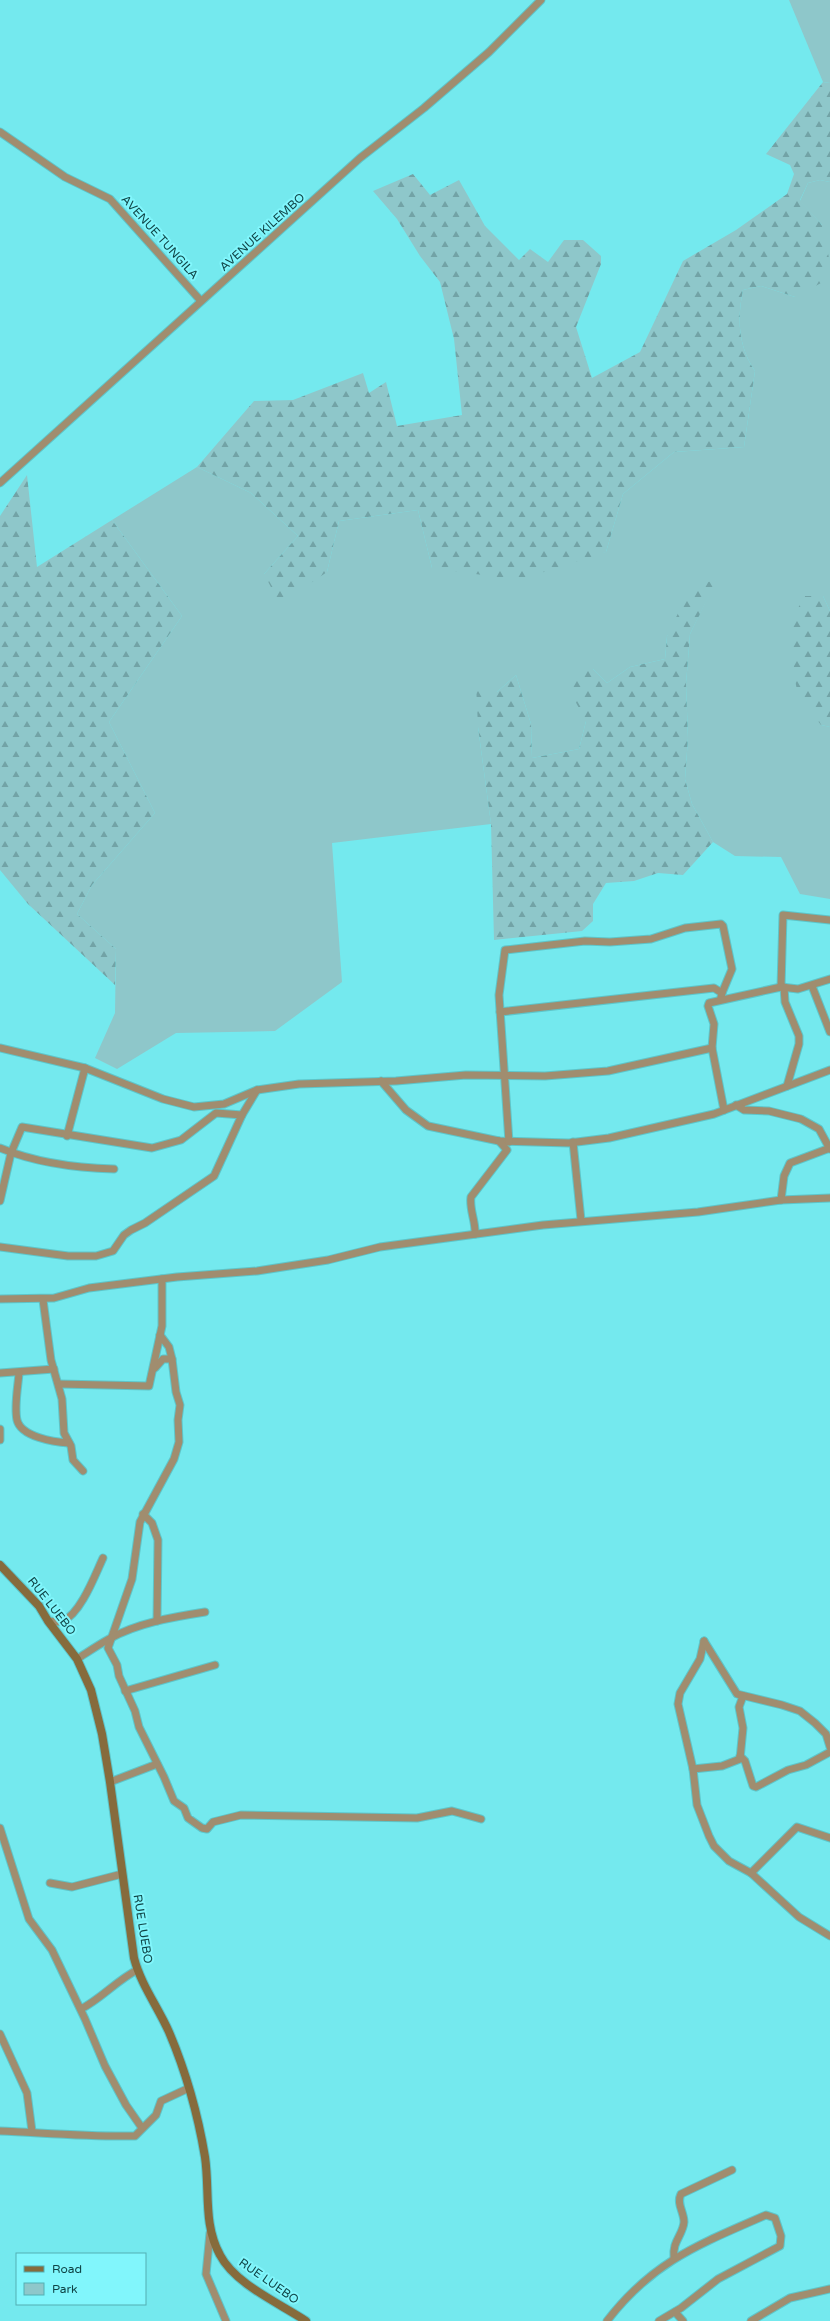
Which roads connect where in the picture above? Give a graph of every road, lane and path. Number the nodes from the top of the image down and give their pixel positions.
1 (541, 0) edge
2 (0, 132) edge
3 (201, 300) junction
4 (0, 483) edge
5 (830, 920) edge
6 (830, 979) edge
7 (812, 986) junction
8 (782, 987) junction
9 (721, 996) junction
10 (500, 1012) junction
11 (830, 1032) edge
12 (0, 1048) edge
13 (712, 1048) junction
14 (85, 1068) junction
15 (830, 1070) edge
16 (504, 1075) junction
17 (381, 1080) junction
18 (787, 1086) junction
19 (257, 1090) junction
20 (736, 1105) junction
21 (724, 1110) junction
22 (242, 1114) junction
23 (67, 1136) junction
24 (499, 1141) junction
25 (509, 1142) junction
26 (573, 1142) junction
27 (0, 1148) edge
28 (830, 1148) edge
29 (12, 1153) junction
30 (114, 1169) dead end
31 (830, 1198) edge
32 (781, 1200) junction
33 (0, 1201) edge
34 (581, 1220) junction
35 (475, 1234) junction
36 (0, 1247) edge
37 (162, 1280) junction
38 (0, 1300) edge
39 (43, 1300) junction
40 (160, 1335) junction
41 (172, 1359) junction
42 (154, 1369) junction
43 (54, 1370) junction
44 (0, 1373) edge
45 (19, 1373) junction
46 (59, 1384) junction
47 (0, 1429) edge
48 (0, 1440) edge
49 (69, 1443) junction
50 (83, 1471) dead end
51 (143, 1514) junction
52 (103, 1558) dead end
53 (0, 1565) edge
54 (205, 1612) dead end
55 (48, 1621) junction
56 (157, 1621) junction
57 (110, 1638) junction
58 (77, 1659) junction
59 (215, 1665) dead end
60 (125, 1691) junction
61 (742, 1696) junction
62 (830, 1747) edge
63 (830, 1752) edge
64 (740, 1756) junction
65 (157, 1764) junction
66 (694, 1769) junction
67 (110, 1782) junction
68 (481, 1819) dead end
69 (0, 1828) edge
70 (830, 1838) edge
71 (751, 1873) junction
72 (122, 1874) junction
73 (50, 1883) dead end
74 (830, 1936) edge
75 (137, 1970) junction
76 (81, 2009) junction
77 (0, 2034) edge
78 (189, 2088) junction
79 (142, 2128) junction
80 (0, 2131) edge
81 (32, 2131) junction
82 (732, 2170) dead end
83 (210, 2233) junction
84 (674, 2258) junction
85 (830, 2289) edge
86 (675, 2312) junction
87 (226, 2321) edge
88 (306, 2321) edge
89 (607, 2321) edge
90 (658, 2321) edge
91 (683, 2321) edge
92 (751, 2321) edge

1 - 3 street, AVENUE KILEMBO
2 - 3 street, AVENUE TUNGILA
3 - 4 street, AVENUE KILEMBO
5 - 8 street
6 - 7 street
7 - 8 street
7 - 11 street
8 - 9 street
8 - 18 street
9 - 10 street
9 - 10 street
9 - 13 street
10 - 16 street
12 - 14 street
13 - 16 street
13 - 21 street
14 - 19 street
14 - 23 street
15 - 18 street
16 - 17 street
16 - 25 street
17 - 19 street
17 - 24 street
18 - 20 street
19 - 22 street
20 - 21 street
20 - 28 street
21 - 26 street
22 - 23 street
22 - 36 street
23 - 29 street
24 - 25 street
24 - 35 street
25 - 26 street
26 - 34 street
27 - 29 street
28 - 32 street
29 - 30 street
29 - 33 street
31 - 32 street
32 - 34 street
34 - 35 street
35 - 37 street
37 - 39 street
37 - 40 street
38 - 39 street
39 - 43 street
40 - 41 street
40 - 42 street
41 - 42 street
41 - 51 street
42 - 46 street
43 - 45 street
43 - 46 street
44 - 45 street
45 - 49 street
46 - 49 street
47 - 48 street
49 - 50 street
51 - 56 street
51 - 57 street
52 - 55 street
53 - 55 street, RUE LUEBO
54 - 56 street
55 - 58 street, RUE LUEBO
56 - 57 street
57 - 58 street
57 - 60 street
58 - 67 street, RUE LUEBO
59 - 60 street
60 - 65 street
61 - 62 street
61 - 64 street
61 - 66 street
63 - 64 street
64 - 66 street
65 - 67 street
65 - 68 street
66 - 71 street
67 - 72 street, RUE LUEBO
69 - 76 street
70 - 71 street
71 - 74 street
72 - 73 street
72 - 75 street, RUE LUEBO
75 - 76 street
75 - 78 street, RUE LUEBO
76 - 79 street
77 - 81 street
78 - 79 street
78 - 83 street, RUE LUEBO
79 - 81 street
80 - 81 street
82 - 84 street
83 - 87 street
83 - 88 street, RUE LUEBO
84 - 86 street
84 - 89 street
85 - 92 street
86 - 90 street
86 - 91 street

